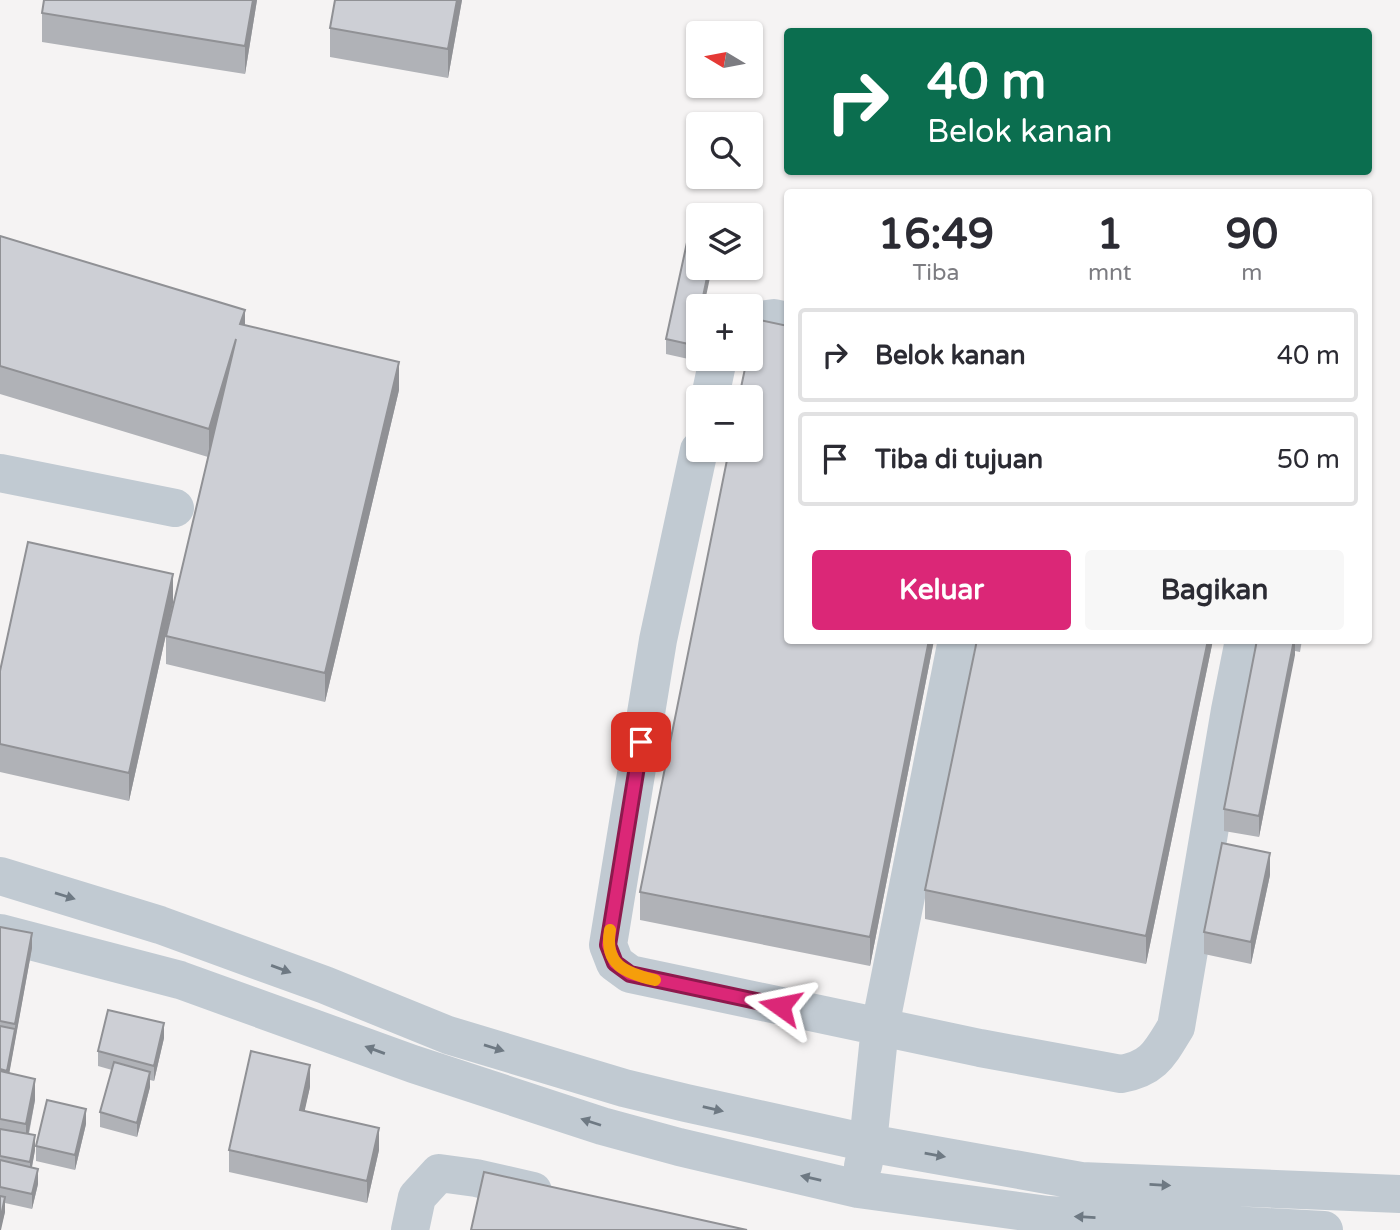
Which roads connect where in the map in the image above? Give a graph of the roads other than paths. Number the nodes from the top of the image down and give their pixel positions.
1 (763, 320) edge
2 (784, 320) edge
3 (696, 462) edge
4 (0, 473) edge
5 (175, 508) dead end
6 (956, 644) edge
7 (1243, 644) edge
8 (0, 876) edge
9 (0, 933) edge
10 (880, 1027) junction
11 (868, 1143) junction
12 (858, 1189) junction
13 (1400, 1194) edge
14 (569, 1199) edge
15 (410, 1230) edge
16 (1324, 1230) edge

1 - 2 lane
3 - 10 lane
4 - 5 lane
6 - 10 lane
7 - 10 lane
8 -> 11 lane
12 -> 9 lane
10 - 11 lane
11 - 12 lane
11 -> 13 lane
16 -> 12 lane
14 - 15 lane

